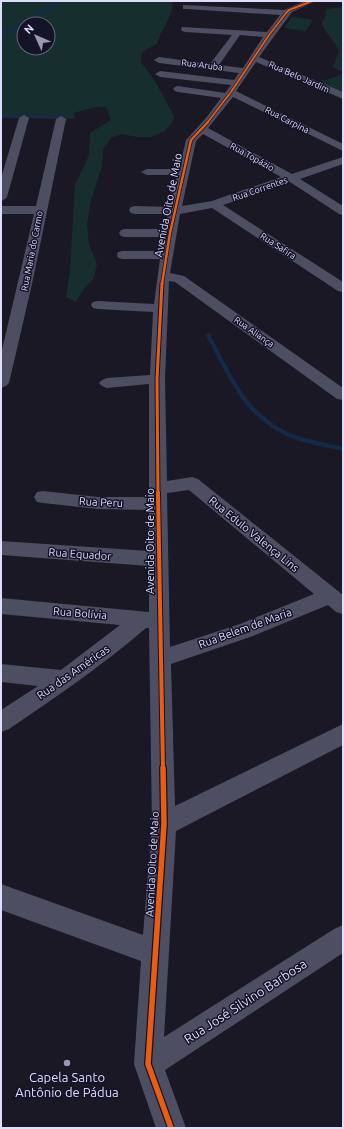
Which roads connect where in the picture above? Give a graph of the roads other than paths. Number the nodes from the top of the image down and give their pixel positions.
1 (312, 1) edge
2 (186, 7) dead end
3 (282, 14) edge
4 (185, 29) dead end
5 (238, 32) junction
6 (159, 60) dead end
7 (213, 66) junction
8 (160, 74) dead end
9 (240, 80) junction
10 (178, 89) dead end
11 (343, 96) edge
12 (24, 118) dead end
13 (61, 119) dead end
14 (202, 129) junction
15 (343, 148) edge
16 (343, 160) edge
17 (146, 172) dead end
18 (184, 172) junction
19 (291, 178) junction
20 (1, 197) edge
21 (214, 204) junction
22 (1, 210) edge
23 (40, 210) junction
24 (136, 210) dead end
25 (176, 211) junction
26 (343, 211) edge
27 (125, 232) dead end
28 (170, 233) junction
29 (123, 255) dead end
30 (167, 255) junction
31 (163, 276) junction
32 (343, 288) edge
33 (98, 305) dead end
34 (160, 308) junction
35 (157, 379) junction
36 (106, 382) dead end
37 (1, 383) edge
38 (343, 396) edge
39 (159, 496) junction
40 (43, 497) dead end
41 (1, 548) edge
42 (159, 559) junction
43 (336, 601) edge
44 (1, 606) edge
45 (150, 620) junction
46 (160, 659) junction
47 (1, 673) edge
48 (64, 679) junction
49 (1, 722) edge
50 (343, 734) edge
51 (164, 824) junction
52 (1, 897) edge
53 (343, 938) edge
54 (155, 953) junction
55 (148, 1064) junction
56 (171, 1128) edge

1 - 3 street
2 - 3 street
3 - 5 street
3 - 9 street, Avenida Oito de Maio
4 - 5 street
5 - 7 street
6 - 7 street, Rua Aruba
7 - 9 street, Rua Aruba
8 - 9 street
9 - 10 street
9 - 11 street, Rua Belo Jardim
9 - 14 street, Avenida Oito de Maio
9 - 15 street, Rua Carpina
12 - 20 street
13 - 23 street, Rua Maria do Carmo
14 - 18 street, Avenida Oito de Maio
14 - 19 street, Rua Topázio
16 - 19 street, Rua Correntes
17 - 18 street
18 - 25 street, Avenida Oito de Maio
19 - 21 street, Rua Correntes
19 - 26 street, Rua Topázio
21 - 25 street, Rua Correntes
21 - 32 street, Rua Safira
22 - 23 street
23 - 37 street, Rua Maria do Carmo
24 - 25 street, Rua Correntes
25 - 28 street, Avenida Oito de Maio
27 - 28 street
28 - 30 street, Avenida Oito de Maio
29 - 30 street
30 - 31 street, Avenida Oito de Maio
31 - 34 street, Avenida Oito de Maio
31 - 38 street, Rua Aliança
33 - 34 street
34 - 35 street, Avenida Oito de Maio
35 - 36 street
35 - 39 street, Avenida Oito de Maio
39 - 40 street, Rua Peru
39 - 42 street, Avenida Oito de Maio
39 - 43 street, Rua Edulo Valença Lins
41 - 42 street, Rua Equador
42 - 45 street, Avenida Oito de Maio
43 - 46 street, Rua Belem de Maria
44 - 45 street, Rua Bolívia
45 - 46 street, Avenida Oito de Maio
45 - 48 street, Rua das Américas
46 - 51 street, Avenida Oito de Maio
47 - 48 street
48 - 49 street, Rua das Américas
50 - 51 street
51 - 54 street, Avenida Oito de Maio
52 - 54 street
53 - 55 street, Rua José Silvino Barbosa
54 - 55 street, Avenida Oito de Maio
55 - 56 street, Avenida Oito de Maio

